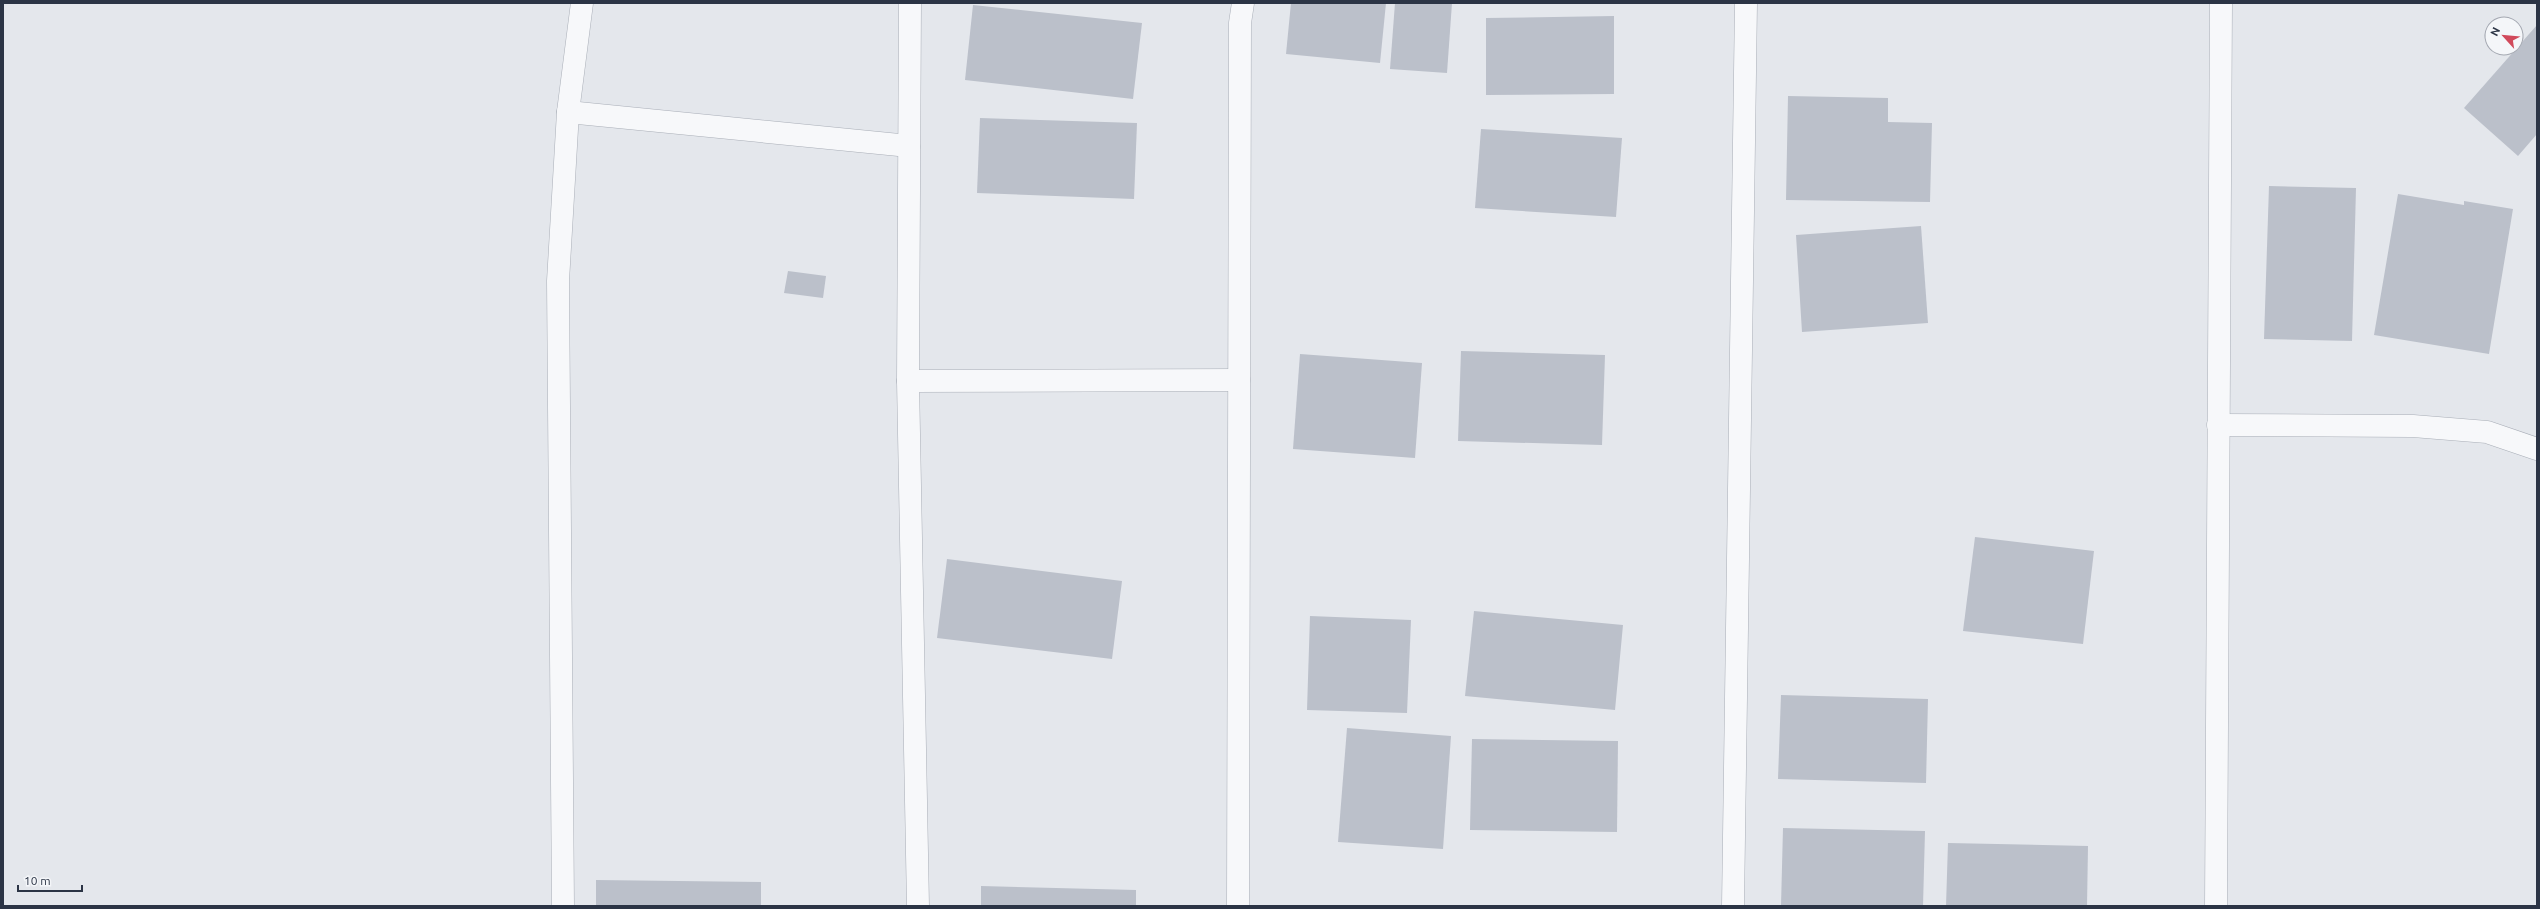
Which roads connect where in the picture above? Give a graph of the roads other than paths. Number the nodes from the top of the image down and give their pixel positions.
1 (582, 3) edge
2 (910, 3) edge
3 (1243, 3) edge
4 (1746, 3) edge
5 (2221, 3) edge
6 (568, 112) junction
7 (909, 146) junction
8 (1239, 380) junction
9 (908, 381) junction
10 (2218, 425) junction
11 (2537, 449) edge
12 (563, 906) edge
13 (918, 906) edge
14 (1238, 906) edge
15 (1733, 906) edge
16 (2216, 906) edge

1 - 6 street
2 - 7 street
3 - 8 street
4 - 15 street
5 - 10 street
6 - 7 street
6 - 12 street
7 - 9 street
8 - 9 street
8 - 14 street
9 - 13 street
10 - 11 street
10 - 16 street

